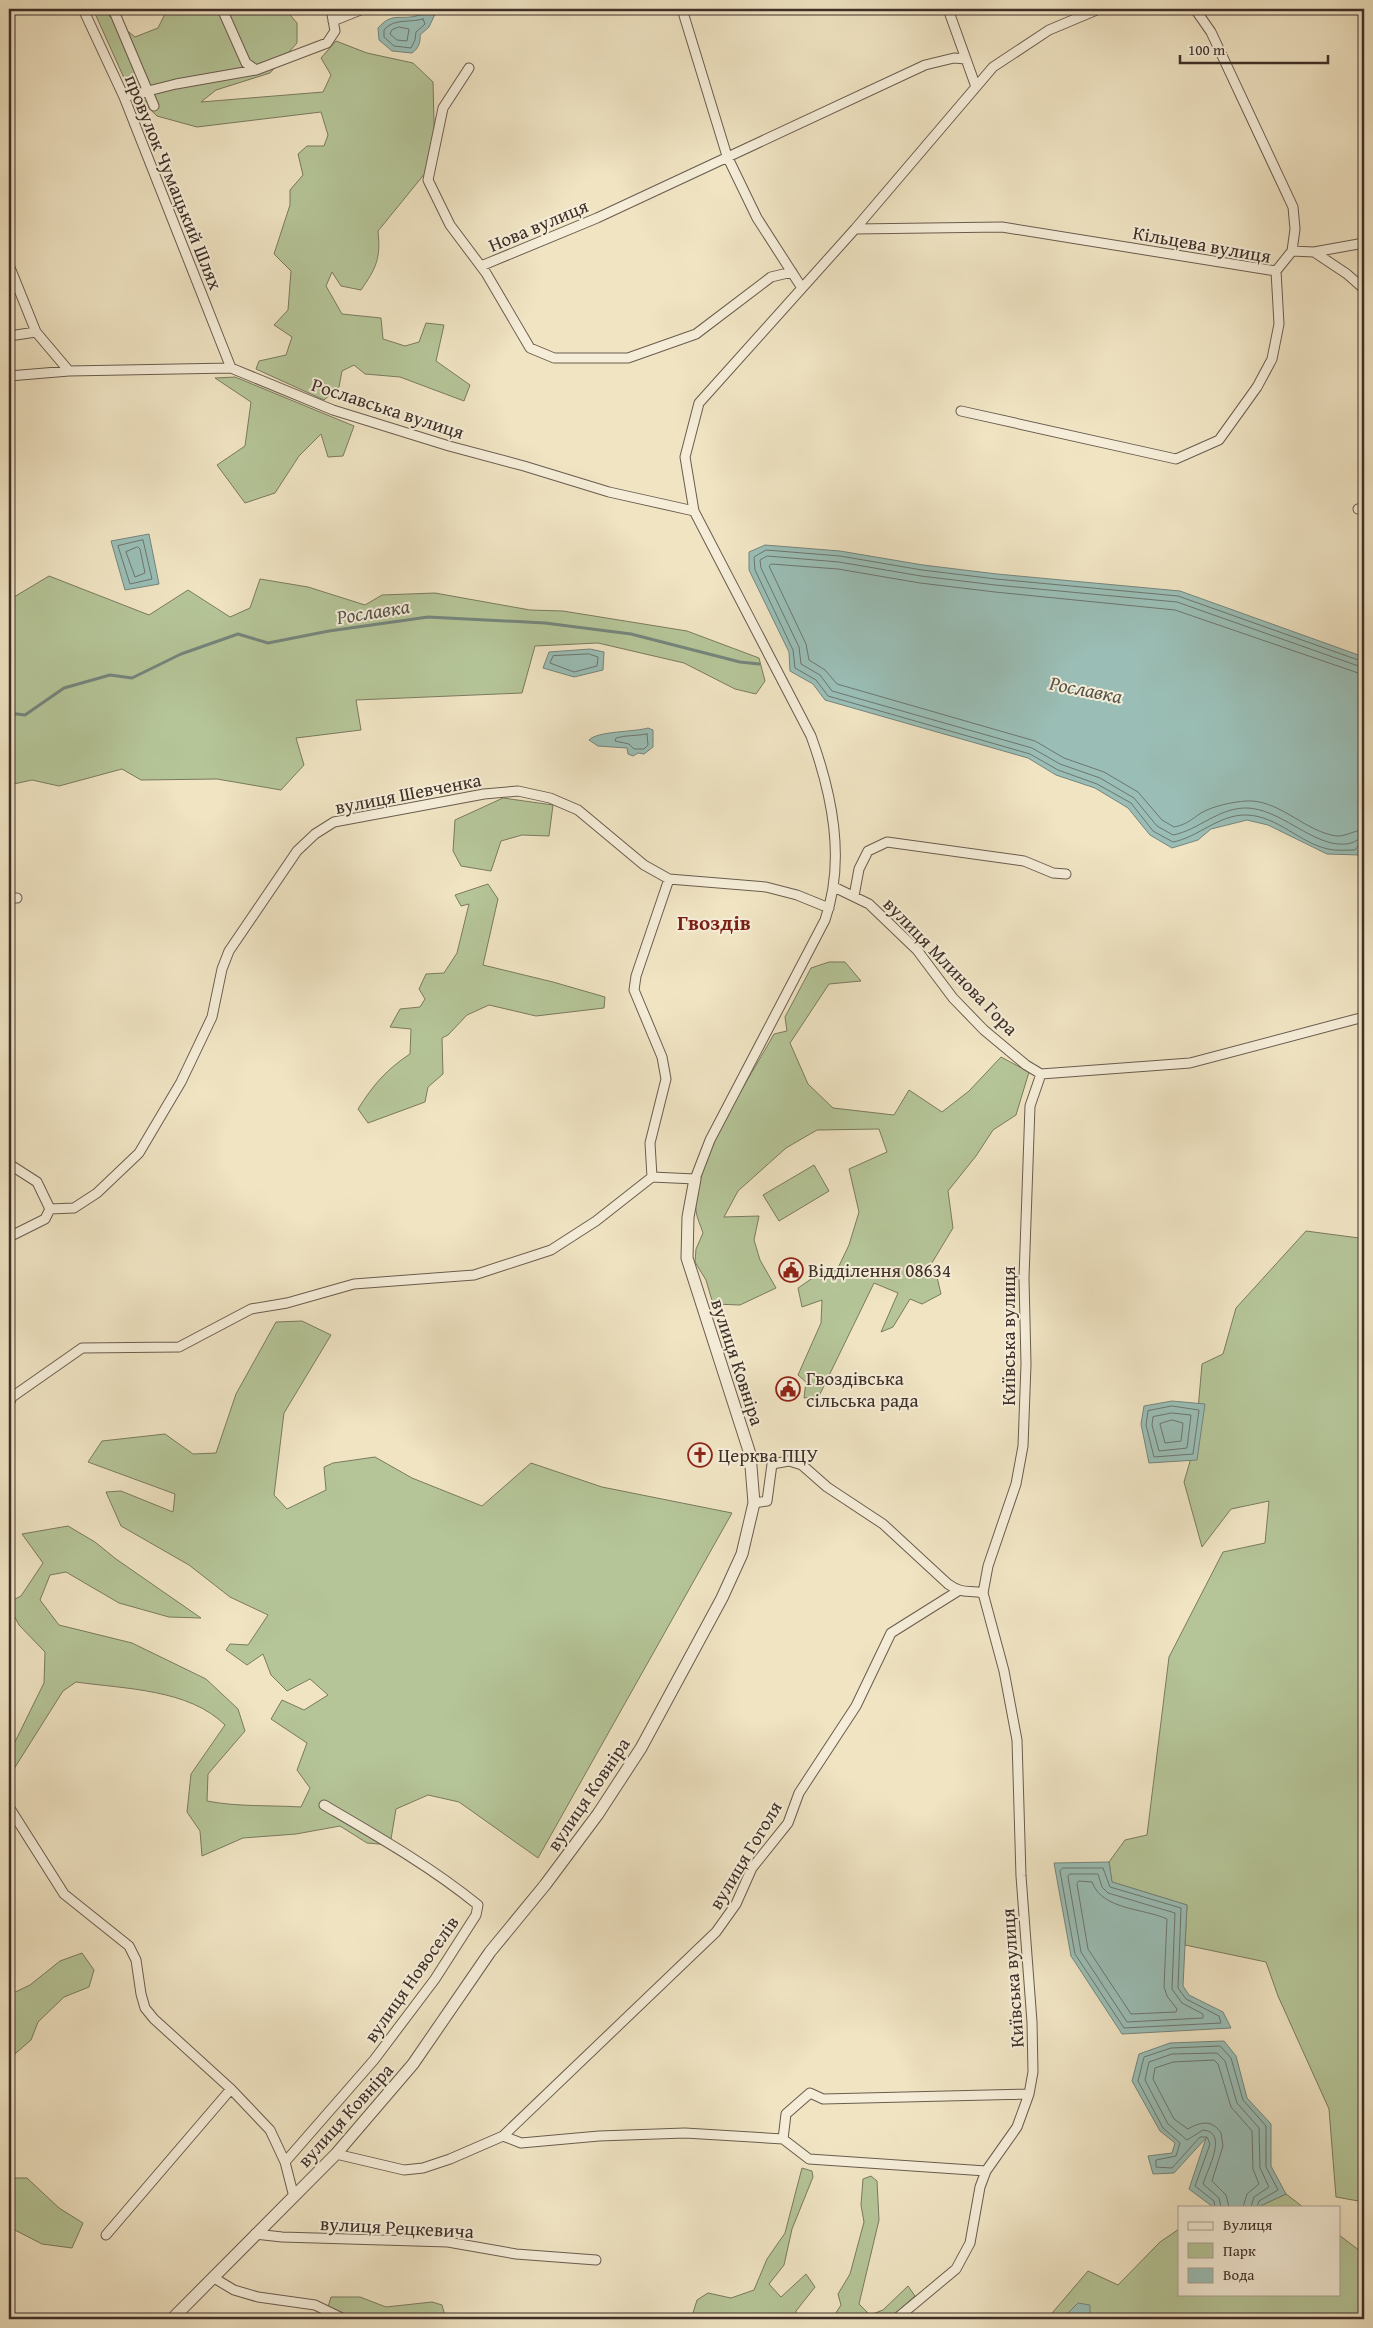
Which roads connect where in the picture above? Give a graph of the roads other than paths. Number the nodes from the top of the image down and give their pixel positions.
1 (83, 9) edge
2 (113, 9) edge
3 (222, 9) edge
4 (331, 9) edge
5 (363, 9) edge
6 (682, 9) edge
7 (948, 9) edge
8 (1099, 9) edge
9 (1195, 9) edge
10 (333, 21) junction
11 (966, 59) junction
12 (469, 68) dead end
13 (256, 70) junction
14 (976, 87) junction
15 (148, 90) junction
16 (124, 97) junction
17 (154, 106) dead end
18 (727, 156) junction
19 (855, 228) junction
20 (1364, 243) edge
21 (1292, 251) junction
22 (1314, 252) junction
23 (9, 265) edge
24 (481, 266) junction
25 (1276, 271) junction
26 (792, 272) junction
27 (802, 288) junction
28 (1364, 288) edge
29 (36, 332) junction
30 (9, 336) edge
31 (230, 368) junction
32 (69, 371) junction
33 (9, 376) edge
34 (962, 411) dead end
35 (694, 511) junction
36 (1066, 874) dead end
37 (669, 879) junction
38 (834, 886) junction
39 (854, 896) junction
40 (829, 908) junction
41 (1364, 1017) edge
42 (1041, 1074) junction
43 (11, 1166) edge
44 (652, 1177) junction
45 (695, 1180) junction
46 (50, 1209) junction
47 (9, 1238) edge
48 (9, 1404) edge
49 (754, 1503) junction
50 (958, 1592) junction
51 (983, 1593) junction
52 (324, 1805) dead end
53 (9, 1807) edge
54 (231, 2089) junction
55 (1029, 2094) junction
56 (503, 2136) junction
57 (783, 2139) junction
58 (336, 2154) junction
59 (286, 2162) junction
60 (986, 2172) junction
61 (294, 2197) junction
62 (255, 2234) junction
63 (106, 2235) dead end
64 (596, 2260) dead end
65 (214, 2278) junction
66 (172, 2319) edge
67 (344, 2319) edge
68 (896, 2319) edge

1 - 16 street, провулок Чумацький Шлях
2 - 15 street
3 - 13 street
4 - 10 street
5 - 10 street
6 - 18 street
7 - 11 street
8 - 14 street
9 - 21 street
10 - 13 street
11 - 14 street
11 - 18 street, Нова вулиця
12 - 24 street, Нова вулиця
13 - 15 street
14 - 19 street
15 - 16 street
15 - 17 street
16 - 31 street, провулок Чумацький Шлях
18 - 24 street, Нова вулиця
18 - 26 street
19 - 25 street, Кільцева вулиця
19 - 27 street
20 - 22 street
21 - 22 street
21 - 25 street
22 - 28 street
23 - 29 street
24 - 26 street
25 - 34 street, Кільцева вулиця
26 - 27 street
27 - 35 street
29 - 30 street
29 - 32 street
31 - 32 street, Рославська вулиця
31 - 35 street, Рославська вулиця
32 - 33 street, Рославська вулиця
35 - 38 street
36 - 39 street
37 - 40 street, вулиця Шевченка
37 - 44 street
37 - 46 street, вулиця Шевченка
38 - 39 street, вулиця Млинова Гора
38 - 40 street
39 - 42 street, вулиця Млинова Гора
40 - 45 street
41 - 42 street
42 - 51 street, Київська вулиця
43 - 46 street
44 - 45 street
44 - 48 street
45 - 49 street, вулиця Ковніра
46 - 47 street
49 - 50 street
49 - 58 street, вулиця Ковніра
50 - 51 street
50 - 56 street, вулиця Гоголя
51 - 55 street, Київська вулиця
52 - 59 street, вулиця Новоселів
53 - 54 street
54 - 59 street
54 - 63 street
55 - 57 street
55 - 60 street, Київська вулиця
56 - 57 street
56 - 58 street, вулиця Гоголя
57 - 60 street
58 - 61 street, вулиця Ковніра
59 - 61 street
60 - 68 street, Київська вулиця
61 - 62 street, вулиця Ковніра
62 - 64 street, вулиця Рецкевича
62 - 65 street, вулиця Ковніра
65 - 66 street, вулиця Ковніра
65 - 67 street

